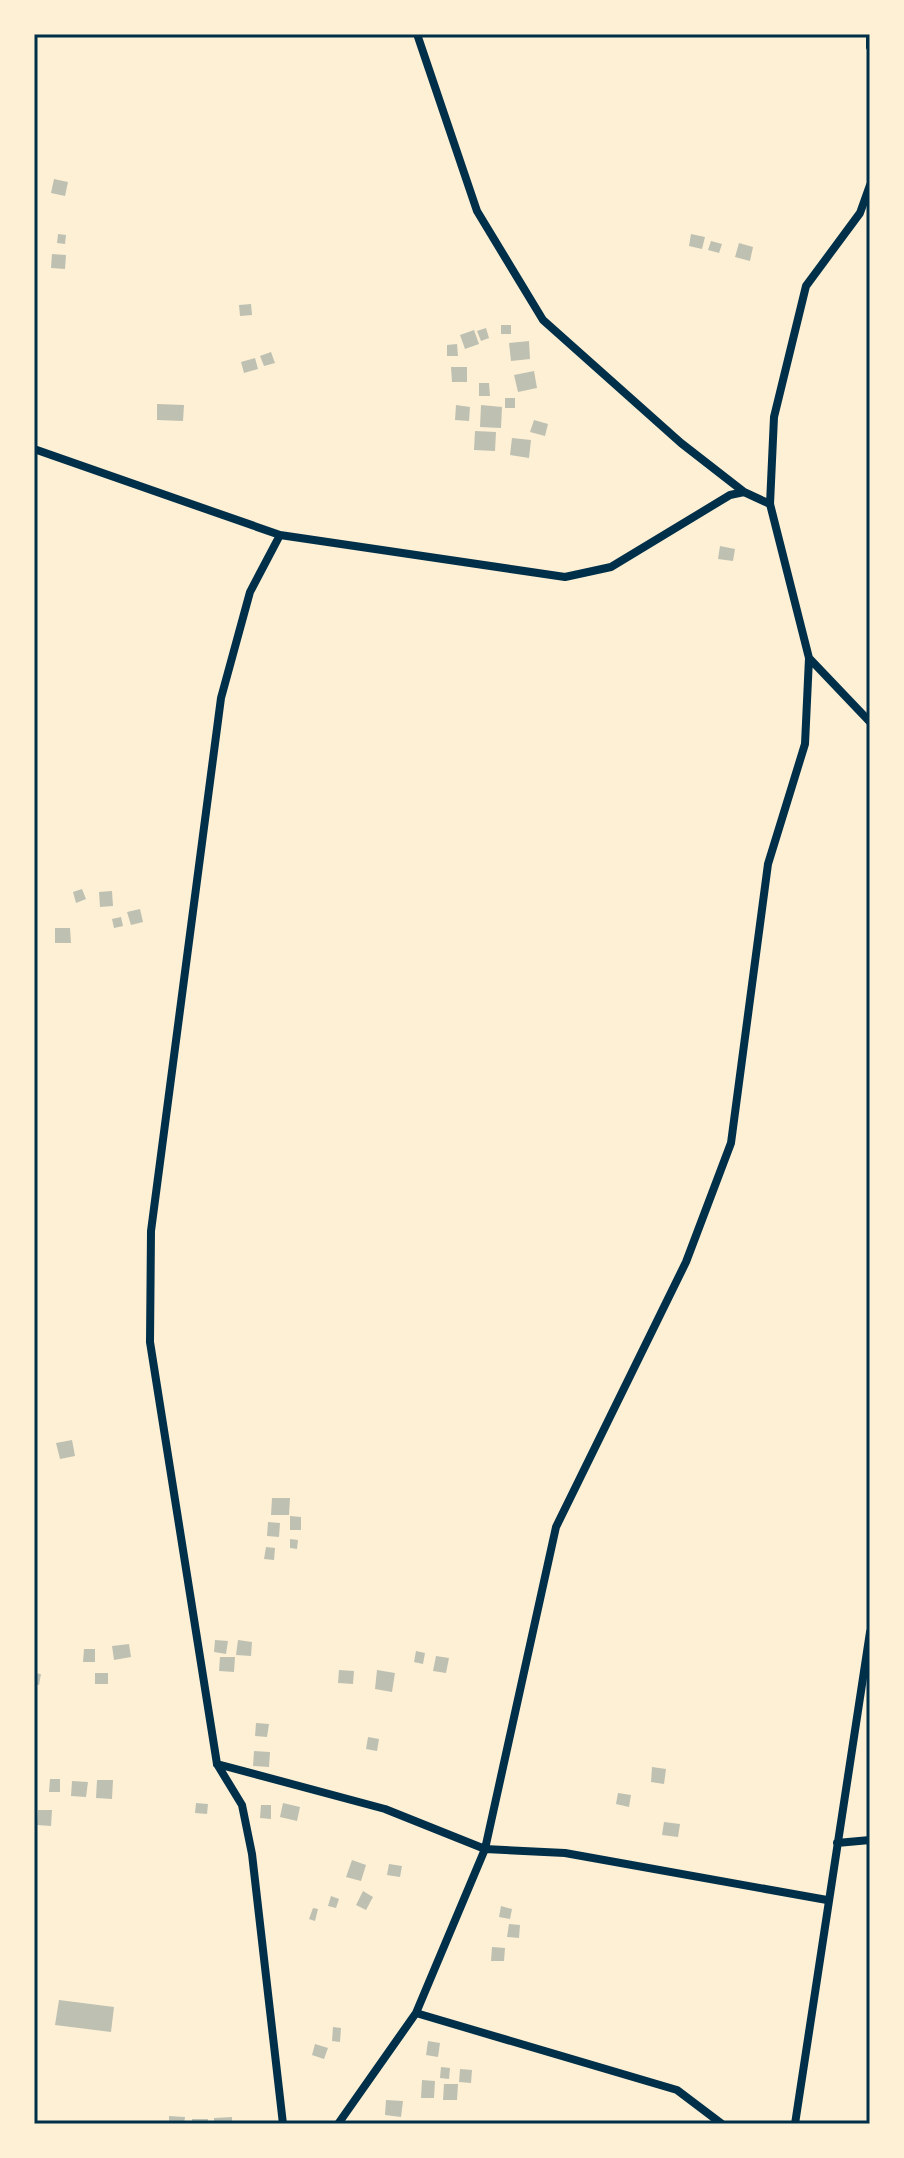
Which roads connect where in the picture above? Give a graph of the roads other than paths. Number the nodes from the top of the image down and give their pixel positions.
1 (417, 34) edge
2 (870, 34) edge
3 (870, 47) edge
4 (870, 185) edge
5 (34, 449) edge
6 (744, 492) junction
7 (770, 504) junction
8 (280, 535) junction
9 (809, 658) junction
10 (870, 722) edge
11 (870, 1632) edge
12 (217, 1764) junction
13 (870, 1840) edge
14 (837, 1843) junction
15 (485, 1849) junction
16 (827, 1900) junction
17 (416, 2013) junction
18 (283, 2124) edge
19 (338, 2124) edge
20 (722, 2124) edge
21 (795, 2124) edge

1 - 6 street
2 - 3 street
4 - 7 street
5 - 8 street
6 - 7 street
6 - 8 street
7 - 9 street
8 - 12 street
9 - 10 street
9 - 15 street
11 - 14 street
12 - 15 street
12 - 18 street
13 - 14 street
14 - 16 street
15 - 16 street
15 - 17 street
16 - 21 street
17 - 19 street
17 - 20 street

